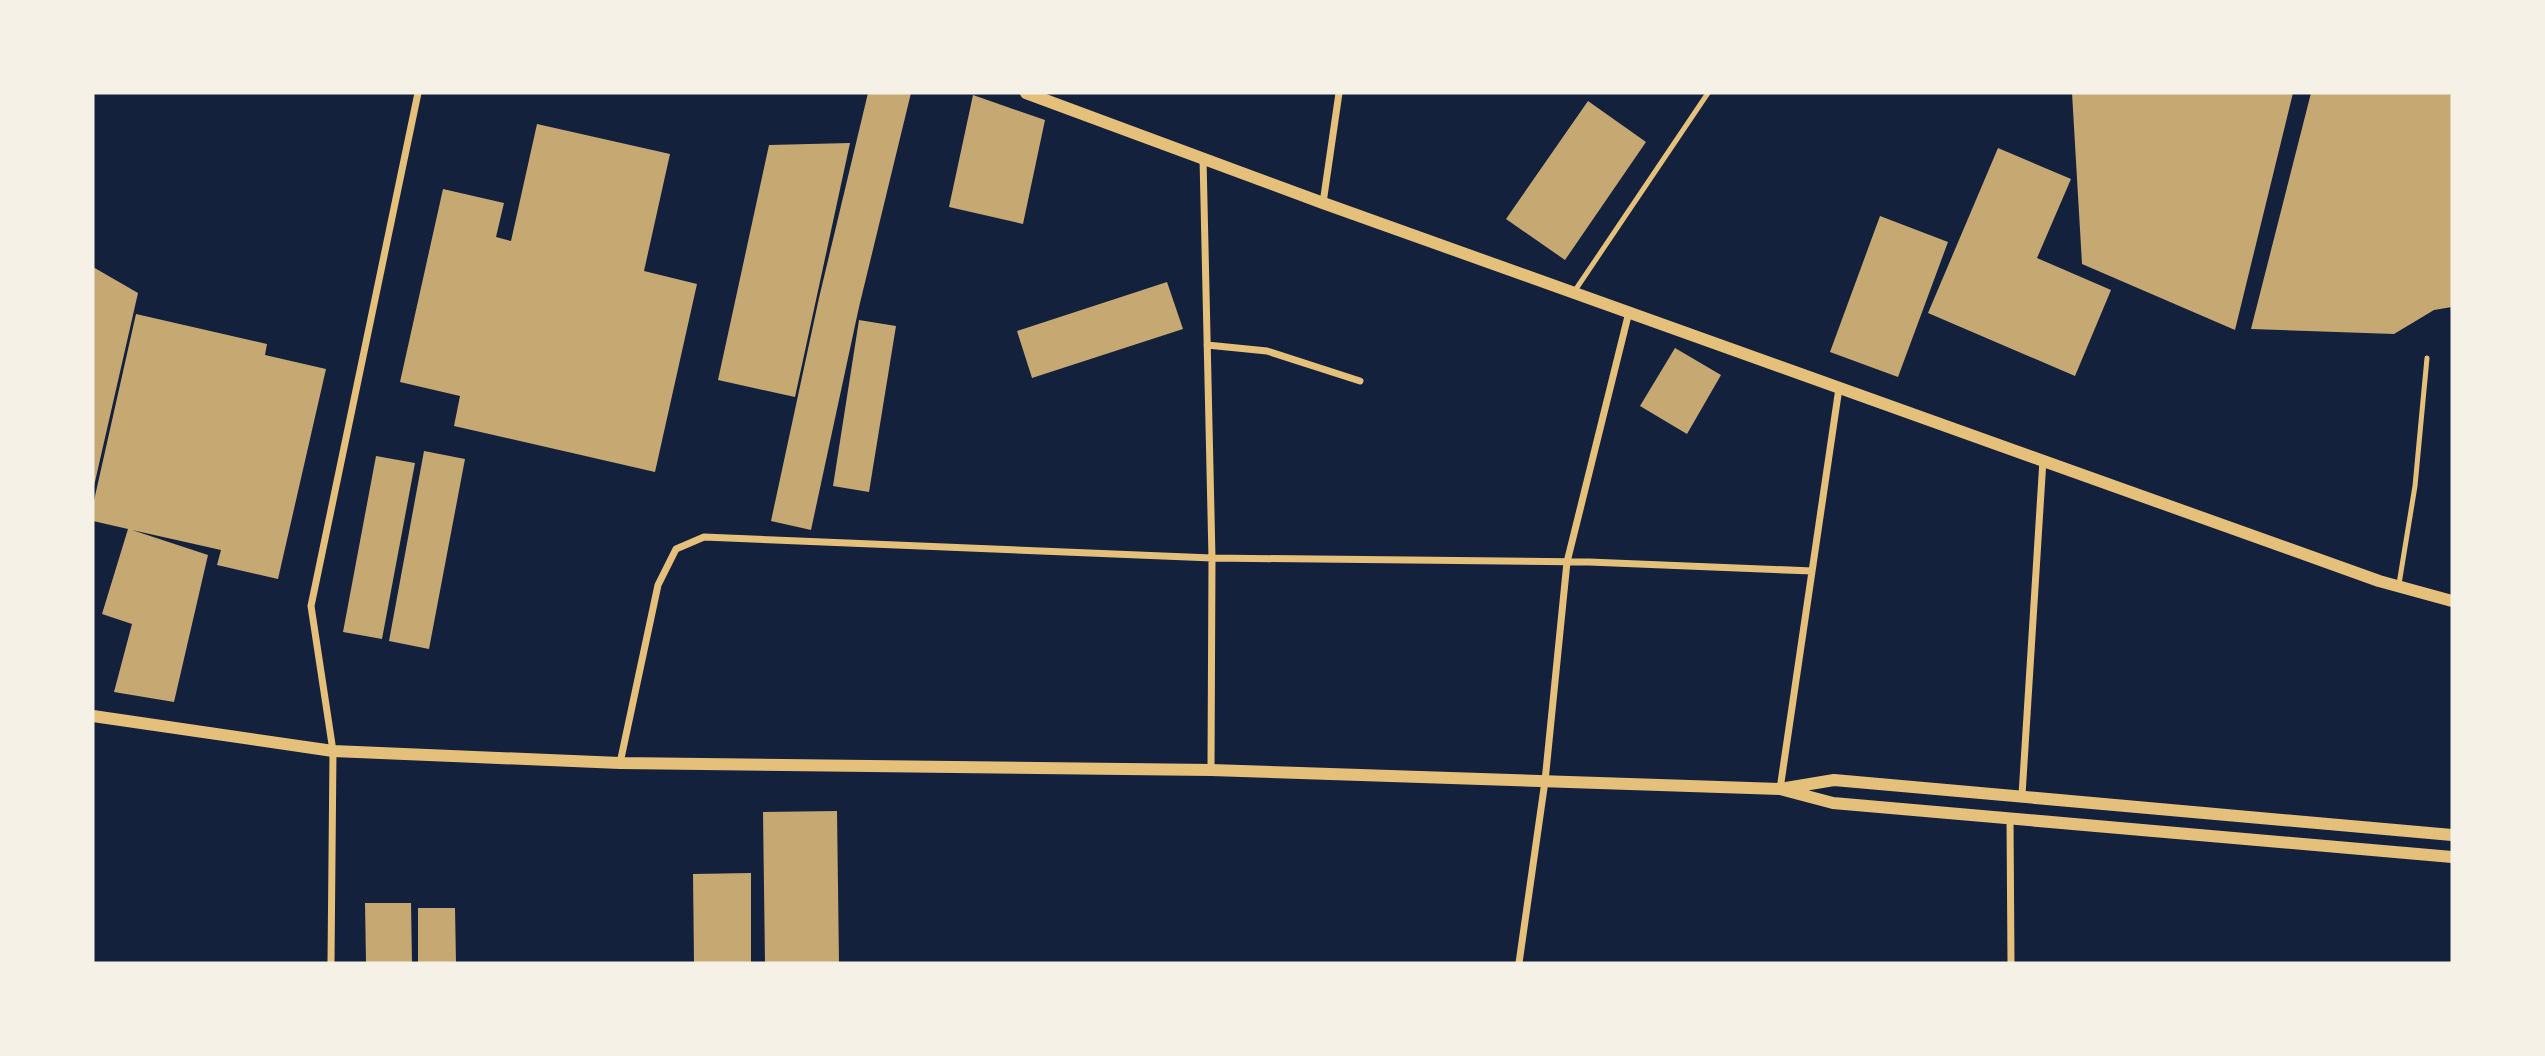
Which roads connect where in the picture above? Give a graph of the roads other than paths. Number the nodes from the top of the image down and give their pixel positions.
1 (418, 93) edge
2 (1026, 93) edge
3 (1339, 93) edge
4 (1708, 93) edge
5 (1203, 158) junction
6 (1324, 202) junction
7 (1574, 292) junction
8 (1629, 312) junction
9 (1207, 345) junction
10 (2427, 358) dead end
11 (1360, 381) dead end
12 (1839, 388) junction
13 (2043, 460) junction
14 (1212, 558) junction
15 (1567, 562) junction
16 (1812, 571) junction
17 (2398, 586) junction
18 (2452, 601) edge
19 (93, 716) edge
20 (333, 751) junction
21 (620, 763) junction
22 (1211, 770) junction
23 (1545, 780) junction
24 (1780, 789) junction
25 (2022, 795) junction
26 (2010, 818) junction
27 (2452, 835) edge
28 (2452, 857) edge
29 (331, 963) edge
30 (1519, 963) edge
31 (2011, 963) edge

1 - 20 street
2 - 5 street
3 - 6 street
4 - 7 lane
5 - 6 street
5 - 9 street
6 - 7 street
7 - 8 street
8 - 12 street
8 - 15 street
9 - 11 street
9 - 14 street
10 - 17 lane
12 - 13 street
12 - 16 street
13 - 17 street
13 - 25 street
14 - 15 street
14 - 21 street
14 - 22 street
15 - 16 street
15 - 23 street
16 - 24 street
17 - 18 street
19 - 20 street
20 - 21 street
20 - 29 street
21 - 22 street
22 - 23 street
23 - 24 street
23 - 30 street
24 - 25 street
24 - 26 street
25 - 27 street
26 - 28 street
26 - 31 street

